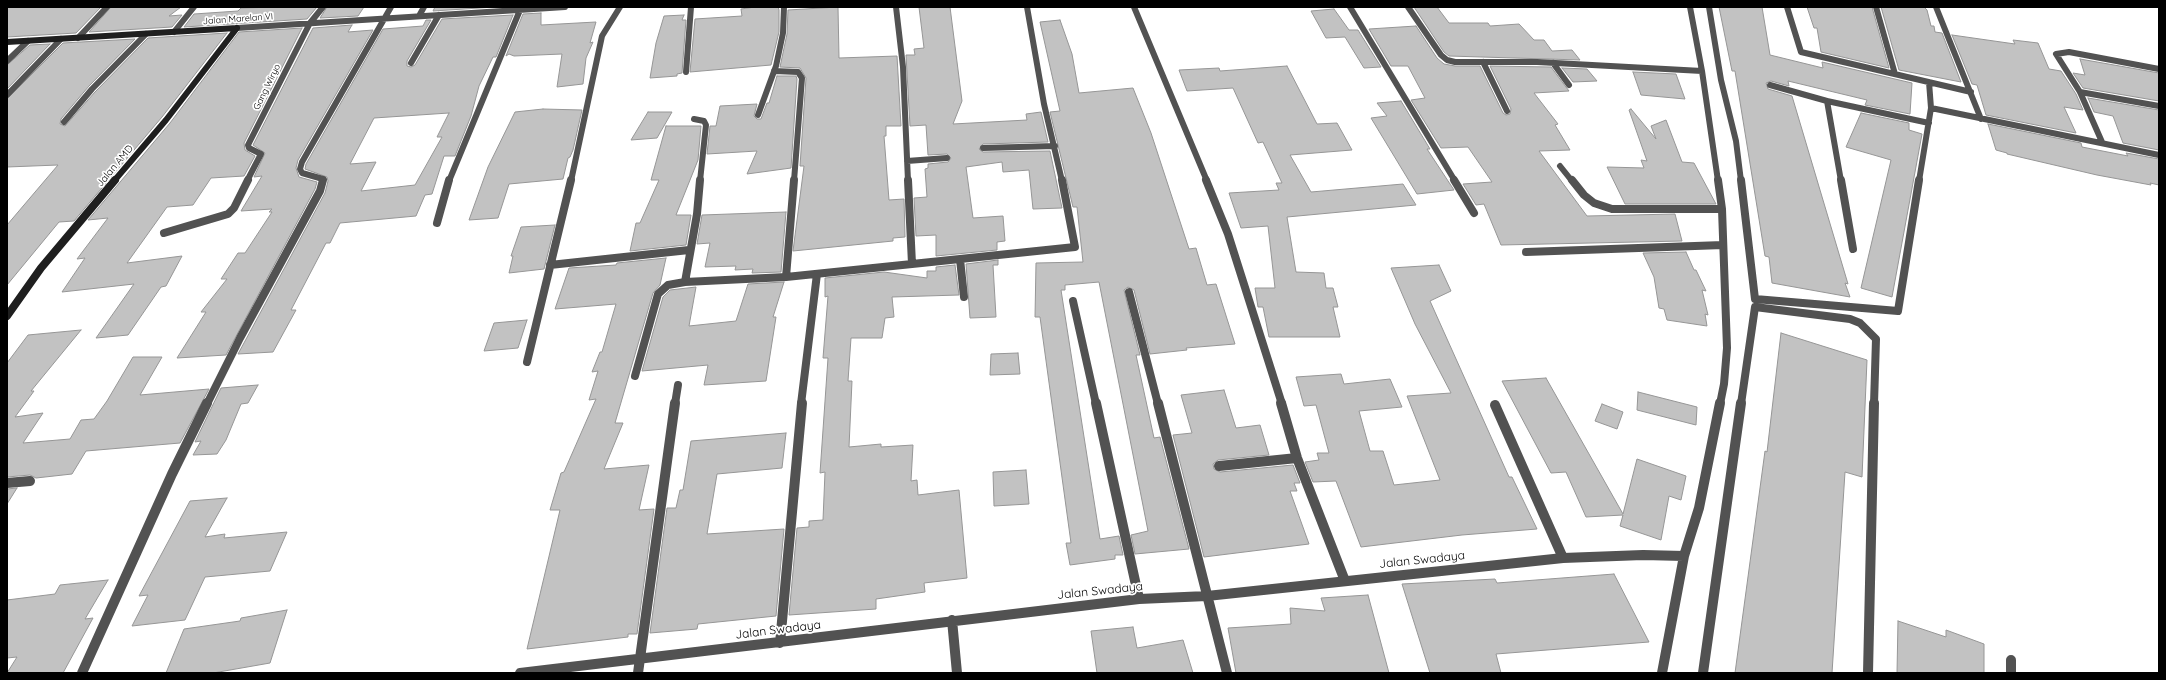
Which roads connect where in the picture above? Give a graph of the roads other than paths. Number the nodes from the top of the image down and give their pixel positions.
1 (107, 7) edge
2 (194, 7) edge
3 (323, 7) edge
4 (391, 7) edge
5 (424, 7) edge
6 (565, 7) edge
7 (620, 7) edge
8 (691, 7) edge
9 (784, 7) edge
10 (896, 7) edge
11 (1027, 7) edge
12 (1134, 7) edge
13 (1350, 7) edge
14 (1408, 7) edge
15 (1690, 7) edge
16 (1709, 7) edge
17 (1787, 7) edge
18 (1876, 7) edge
19 (1936, 7) edge
20 (534, 8) edge
21 (520, 10) junction
22 (439, 15) junction
23 (419, 16) junction
24 (383, 19) junction
25 (310, 23) junction
26 (237, 28) junction
27 (174, 32) junction
28 (146, 34) junction
29 (78, 38) junction
30 (61, 39) junction
31 (28, 41) junction
32 (7, 42) edge
33 (7, 61) edge
34 (1482, 62) junction
35 (410, 63) dead end
36 (1553, 64) junction
37 (2159, 69) edge
38 (774, 71) junction
39 (1702, 71) junction
40 (686, 72) dead end
41 (1895, 74) junction
42 (1929, 82) junction
43 (1569, 85) dead end
44 (1770, 85) dead end
45 (1971, 92) junction
46 (2080, 92) junction
47 (7, 95) edge
48 (1828, 101) junction
49 (2159, 106) edge
50 (1931, 108) junction
51 (1507, 111) dead end
52 (758, 114) dead end
53 (694, 119) dead end
54 (1980, 119) junction
55 (64, 122) dead end
56 (1929, 123) junction
57 (2102, 142) junction
58 (1055, 146) junction
59 (983, 148) dead end
60 (2159, 155) edge
61 (947, 158) dead end
62 (907, 161) junction
63 (1560, 166) dead end
64 (1722, 209) junction
65 (1474, 212) dead end
66 (437, 223) dead end
67 (164, 232) dead end
68 (1723, 245) junction
69 (689, 250) junction
70 (1853, 250) dead end
71 (1526, 252) dead end
72 (960, 259) junction
73 (912, 264) junction
74 (550, 265) junction
75 (818, 274) junction
76 (786, 277) junction
77 (685, 282) junction
78 (1129, 292) dead end
79 (964, 297) dead end
80 (1073, 302) dead end
81 (7, 316) edge
82 (527, 362) dead end
83 (635, 376) dead end
84 (678, 385) dead end
85 (1495, 404) dead end
86 (1297, 458) junction
87 (1220, 466) dead end
88 (30, 480) dead end
89 (7, 483) edge
90 (1684, 556) junction
91 (1563, 558) junction
92 (1345, 581) junction
93 (1207, 596) junction
94 (1140, 599) junction
95 (952, 620) junction
96 (780, 643) junction
97 (640, 659) junction
98 (2011, 660) dead end
99 (82, 673) edge
100 (520, 673) edge
101 (638, 673) edge
102 (957, 673) edge
103 (1228, 673) edge
104 (1662, 673) edge
105 (1703, 673) edge
106 (1868, 673) edge
107 (2011, 673) edge

1 - 29 street
2 - 27 street
3 - 25 street
4 - 24 street
5 - 23 street
6 - 20 street, Jalan Marelan VI
7 - 74 street
8 - 40 street
9 - 38 street
10 - 62 street
11 - 58 street
12 - 86 street
13 - 65 street
14 - 34 street
15 - 39 street
16 - 56 street
17 - 41 street
18 - 41 street
19 - 45 street
20 - 21 street, Jalan Marelan VI
21 - 22 street, Jalan Marelan VI
21 - 66 street
22 - 23 street, Jalan Marelan VI
22 - 35 street
23 - 24 street, Jalan Marelan VI
24 - 25 street, Jalan Marelan VI
24 - 99 street
25 - 26 street, Jalan Marelan VI
25 - 67 street, Gang Wiryo
26 - 27 street, Jalan Marelan VI
26 - 81 street, Jalan AMD
27 - 28 street, Jalan Marelan VI
28 - 29 street, Jalan Marelan VI
28 - 55 street
29 - 30 street, Jalan Marelan VI
30 - 31 street, Jalan Marelan VI
30 - 47 street
31 - 32 street, Jalan Marelan VI
31 - 33 street
34 - 36 street
34 - 51 street
36 - 39 street
36 - 43 street
37 - 46 street
38 - 52 street
38 - 76 street
39 - 64 street
41 - 42 street
42 - 45 street
42 - 50 street
44 - 48 street
45 - 54 street
46 - 49 street
46 - 57 street
48 - 56 street
48 - 70 street
50 - 54 street
50 - 56 street
53 - 69 street
54 - 57 street
57 - 60 street
58 - 59 street
58 - 72 street
61 - 62 street
62 - 73 street
63 - 64 street
64 - 68 street
68 - 71 street
68 - 90 street
69 - 74 street
69 - 77 street
72 - 73 street
72 - 79 street
73 - 75 street
74 - 82 street
75 - 76 street
75 - 96 street
76 - 77 street
77 - 83 street
78 - 93 street
80 - 94 street
84 - 97 street
85 - 91 street
86 - 87 street
86 - 92 street
88 - 89 street
90 - 91 street, Jalan Swadaya
90 - 104 street
91 - 92 street, Jalan Swadaya
92 - 93 street, Jalan Swadaya
93 - 94 street, Jalan Swadaya
93 - 103 street
94 - 95 street, Jalan Swadaya
95 - 96 street, Jalan Swadaya
95 - 102 street
96 - 97 street, Jalan Swadaya
97 - 100 street, Jalan Swadaya
97 - 101 street
98 - 107 street
105 - 106 street

